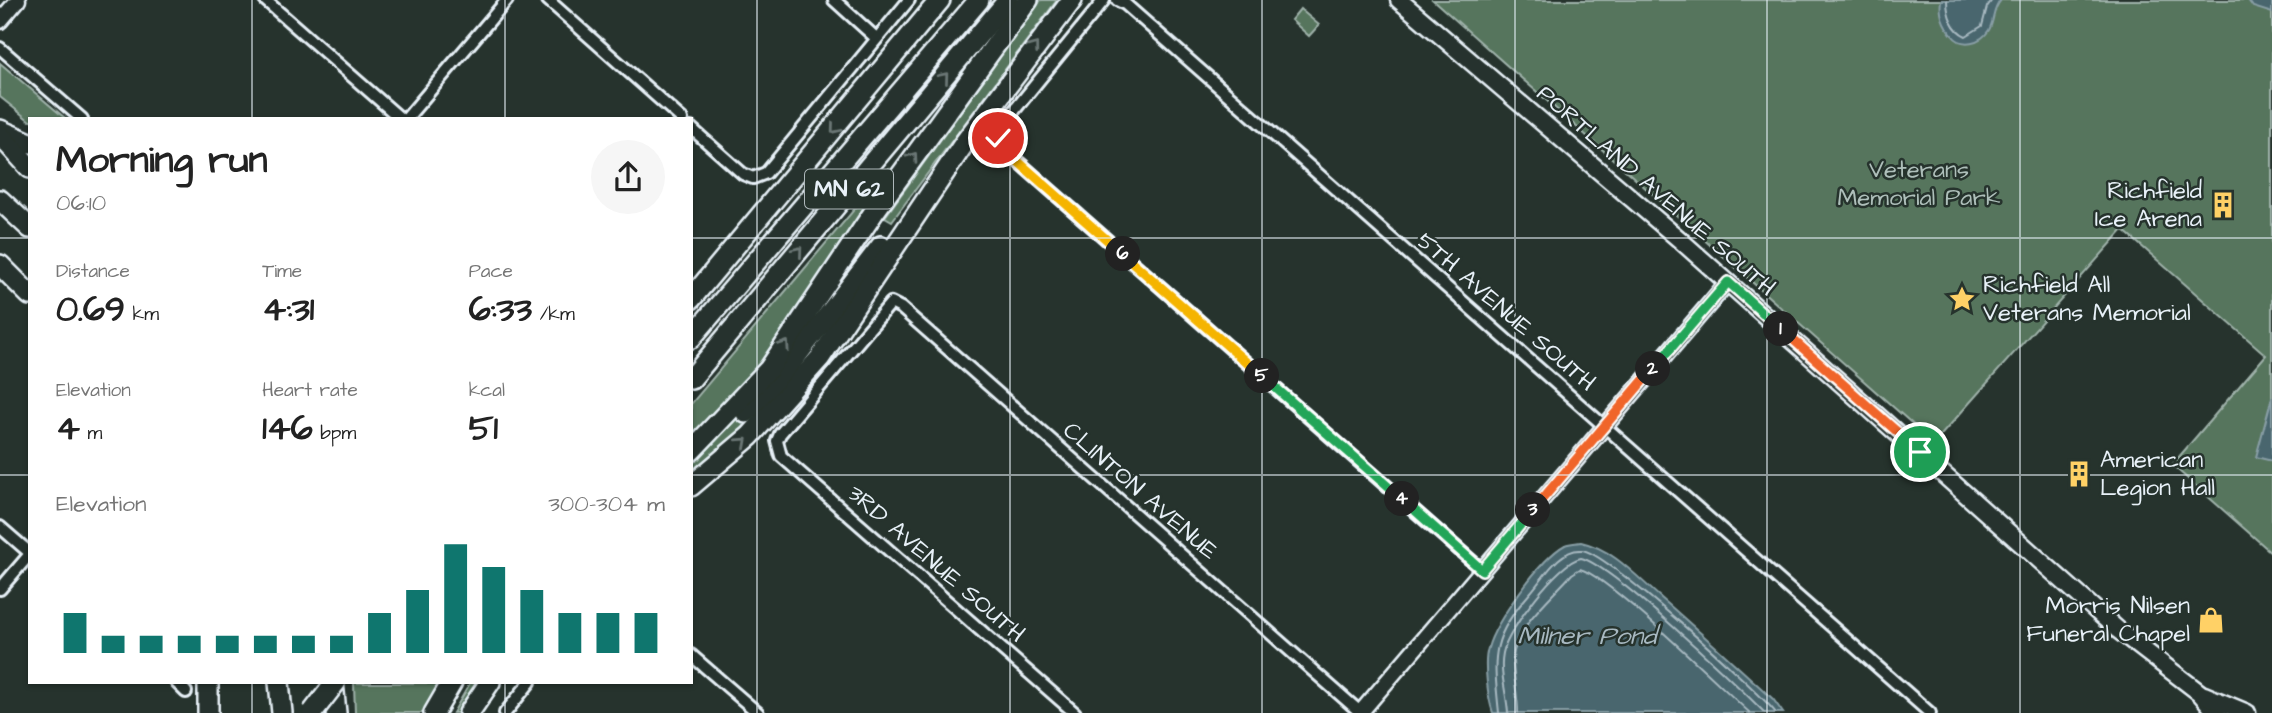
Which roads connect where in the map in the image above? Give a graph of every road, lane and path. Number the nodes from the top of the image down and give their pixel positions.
1 (18, 0) edge
2 (265, 0) edge
3 (507, 0) edge
4 (548, 0) edge
5 (834, 0) edge
6 (909, 0) edge
7 (940, 0) edge
8 (979, 0) edge
9 (1008, 0) edge
10 (1028, 0) edge
11 (1072, 0) edge
12 (1104, 0) edge
13 (1116, 0) edge
14 (1399, 0) edge
15 (0, 21) edge
16 (876, 38) junction
17 (0, 48) edge
18 (80, 117) edge
19 (401, 117) edge
20 (405, 117) edge
21 (680, 117) edge
22 (693, 130) edge
23 (0, 132) edge
24 (28, 142) edge
25 (965, 142) junction
26 (28, 166) edge
27 (0, 200) edge
28 (28, 226) edge
29 (0, 265) edge
30 (1728, 282) junction
31 (28, 293) edge
32 (693, 297) edge
33 (891, 303) joint
34 (693, 336) edge
35 (693, 377) edge
36 (1604, 426) junction
37 (693, 449) edge
38 (693, 450) edge
39 (693, 484) edge
40 (0, 527) edge
41 (28, 551) edge
42 (28, 555) edge
43 (1482, 570) junction
44 (0, 589) edge
45 (693, 657) edge
46 (178, 684) edge
47 (208, 684) edge
48 (279, 684) edge
49 (333, 684) edge
50 (334, 684) edge
51 (451, 684) edge
52 (489, 684) edge
53 (528, 684) edge
54 (186, 692) dead end
55 (2200, 694) junction
56 (208, 713) edge
57 (282, 713) edge
58 (312, 713) edge
59 (336, 713) edge
60 (435, 713) edge
61 (469, 713) edge
62 (505, 713) edge
63 (758, 713) edge
64 (1075, 713) edge
65 (1360, 713) edge
66 (1930, 713) edge
67 (2217, 713) edge
68 (2247, 713) edge

1 - 15 street
2 - 19 street
3 - 20 street
4 - 21 street
5 - 16 street
6 - 16 street
7 -> 32 highway
8 - 34 highway, MN 62
35 -> 9 highway, MN 62
37 -> 10 highway
25 -> 11 highway
12 - 43 street
13 - 36 street, 5TH AVENUE SOUTH
14 - 30 main road, PORTLAND AVENUE SOUTH
16 - 22 street
17 - 18 street
23 - 24 highway
23 - 26 highway
25 - 38 highway
39 -> 25 highway
27 - 28 highway
29 - 31 highway
30 - 36 street
30 - 55 main road, PORTLAND AVENUE SOUTH
33 - 64 street, 3RD AVENUE SOUTH
33 - 65 street, CLINTON AVENUE
36 - 43 street
36 - 66 street, 5TH AVENUE SOUTH
40 - 41 street
42 - 44 street
43 - 65 street
45 - 63 street
46 - 54 street
47 - 56 highway
48 - 57 highway
49 - 58 highway, bridge
50 - 59 highway
51 - 60 highway
52 - 61 highway
53 - 62 street
55 - 67 main road, PORTLAND AVENUE SOUTH
55 - 68 main road, PORTLAND AVENUE SOUTH

